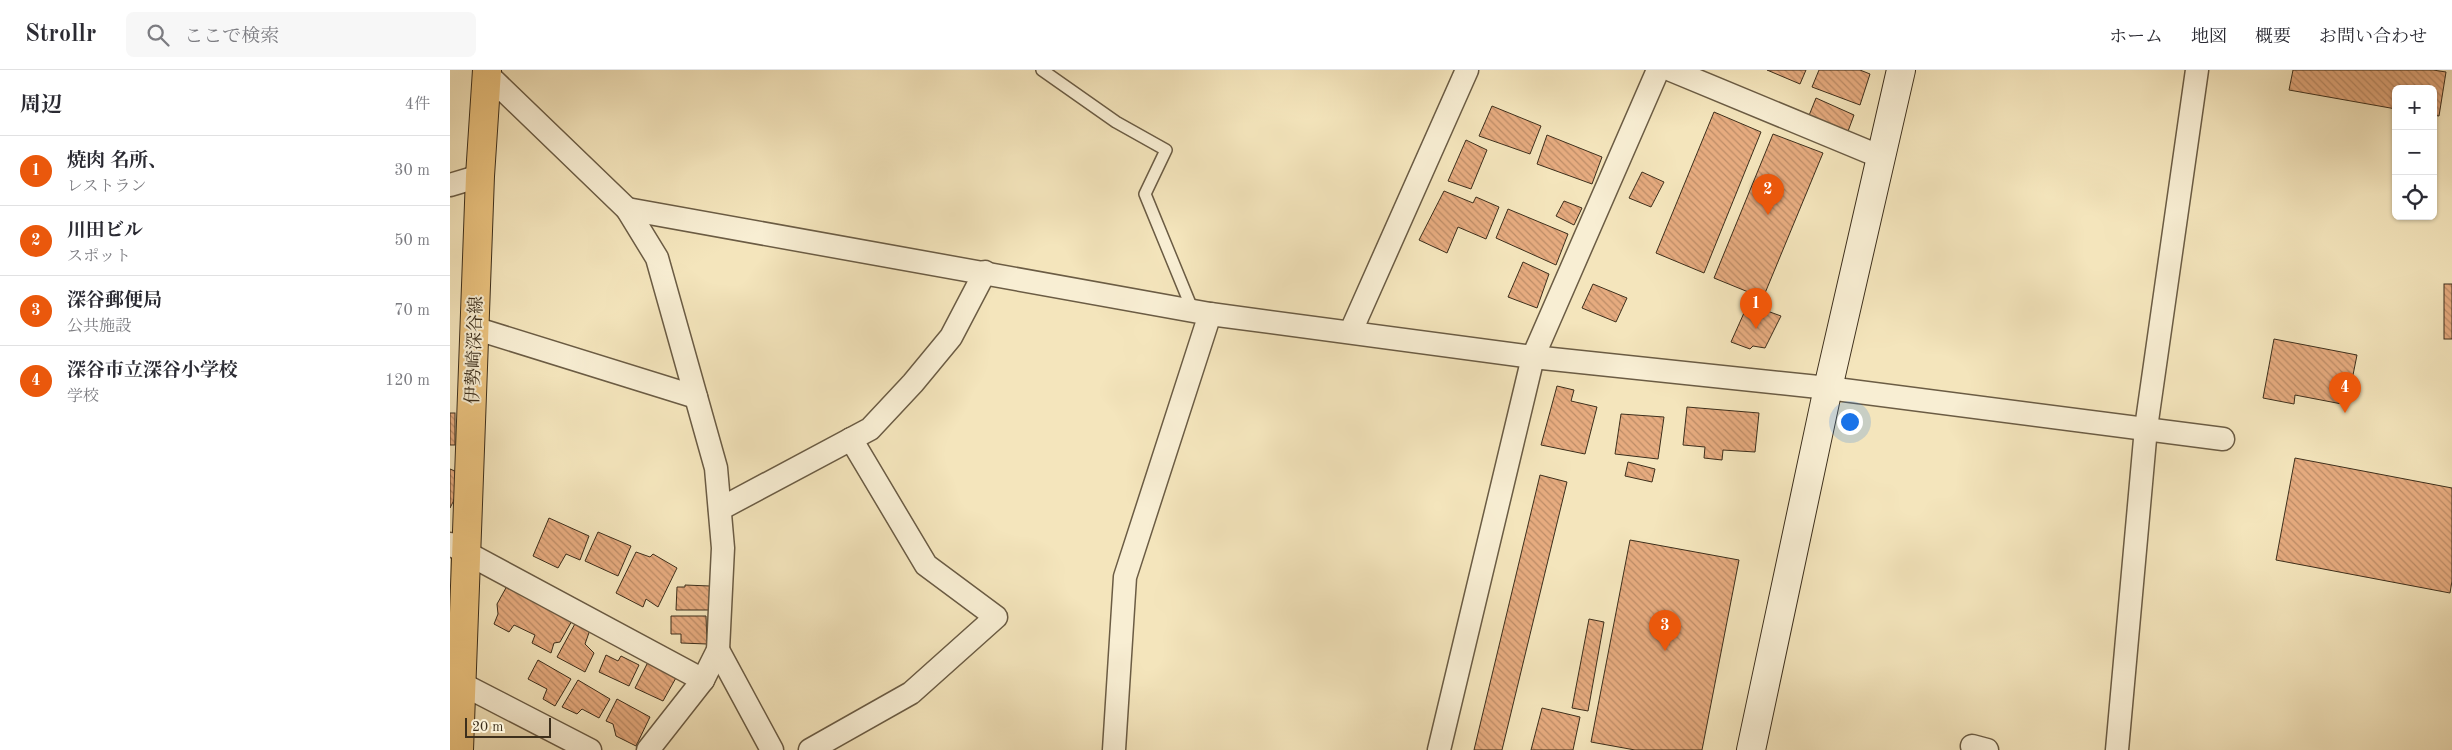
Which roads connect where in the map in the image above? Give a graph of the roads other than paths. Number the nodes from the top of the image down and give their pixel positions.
1 (1042, 70) edge
2 (1467, 70) edge
3 (1658, 70) edge
4 (1671, 70) edge
5 (1901, 70) edge
6 (2197, 70) edge
7 (487, 72) edge
8 (1881, 156) junction
9 (480, 176) junction
10 (450, 185) edge
11 (627, 209) junction
12 (985, 272) junction
13 (1202, 312) junction
14 (474, 328) junction
15 (1351, 331) junction
16 (1533, 357) junction
17 (1828, 388) junction
18 (696, 397) junction
19 (2146, 428) junction
20 (851, 439) junction
21 (2223, 439) dead end
22 (720, 509) junction
23 (458, 548) edge
24 (718, 650) junction
25 (703, 680) junction
26 (462, 684) junction
27 (459, 750) edge
28 (590, 750) edge
29 (648, 750) edge
30 (772, 750) edge
31 (810, 750) edge
32 (1114, 750) edge
33 (1439, 750) edge
34 (1752, 750) edge
35 (2117, 750) edge

1 - 13 lane
2 - 15 street
3 - 16 street
4 - 8 street
5 - 8 street
6 - 19 street
7 - 9 main road, 伊勢崎深谷線
7 - 11 street
8 - 17 street
9 - 10 street
9 - 14 main road, 伊勢崎深谷線
11 - 12 street
11 - 18 street
12 - 13 street
12 - 20 street
13 - 15 street
13 - 32 street
14 - 18 street
14 - 23 main road, 伊勢崎深谷線
15 - 16 street
16 - 17 street
16 - 33 street
17 - 19 street
17 - 34 street
18 - 22 street
19 - 21 street
19 - 35 street
20 - 22 street
20 - 31 street
22 - 24 street
23 - 25 street
23 - 26 main road, 伊勢崎深谷線
24 - 25 street
24 - 30 street
25 - 29 street
26 - 27 main road, 伊勢崎深谷線
26 - 28 street

